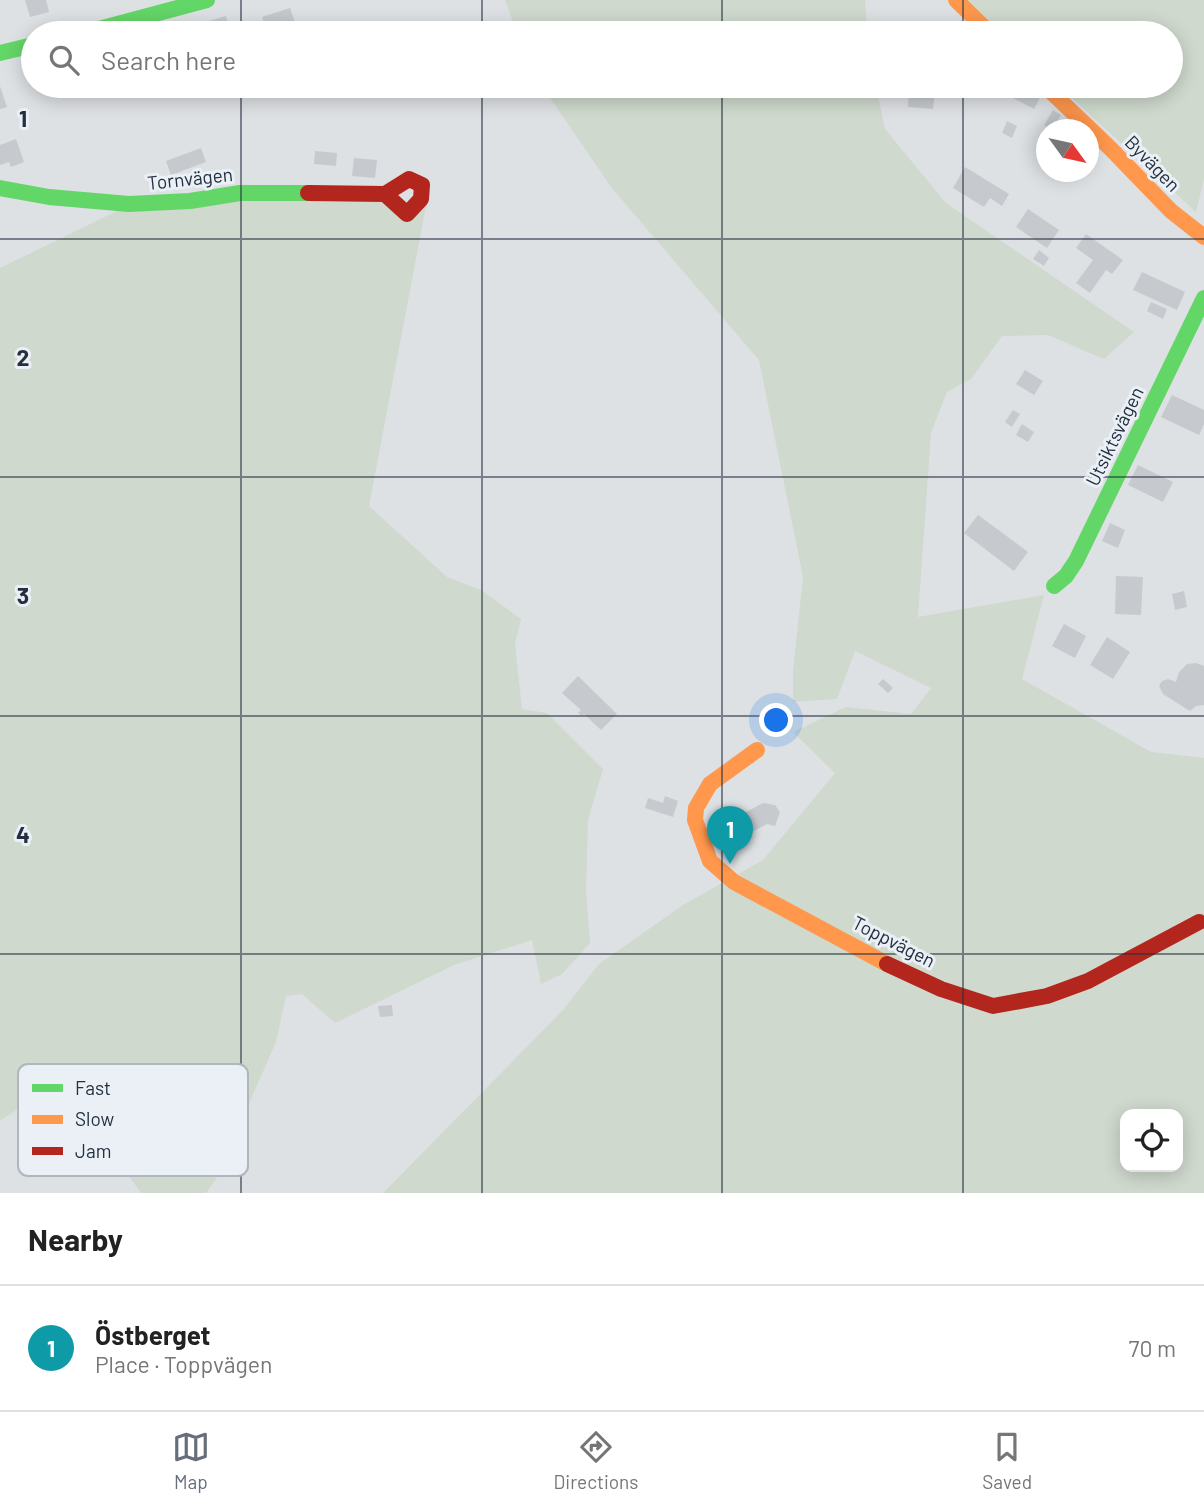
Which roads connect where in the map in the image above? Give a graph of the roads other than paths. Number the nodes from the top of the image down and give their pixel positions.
1 (207, 0) edge
2 (956, 0) edge
3 (129, 21) edge
4 (978, 21) edge
5 (21, 49) edge
6 (0, 53) edge
7 (1057, 98) edge
8 (0, 188) edge
9 (385, 194) dead end
10 (1204, 237) edge
11 (1204, 298) edge
12 (1054, 586) dead end
13 (757, 750) dead end
14 (1199, 922) dead end

1 - 3 street
2 - 4 street
5 - 6 street
7 - 10 street, Byvägen
8 - 9 street, Tornvägen
11 - 12 street, Utsiktsvägen
13 - 14 street, Toppvägen

